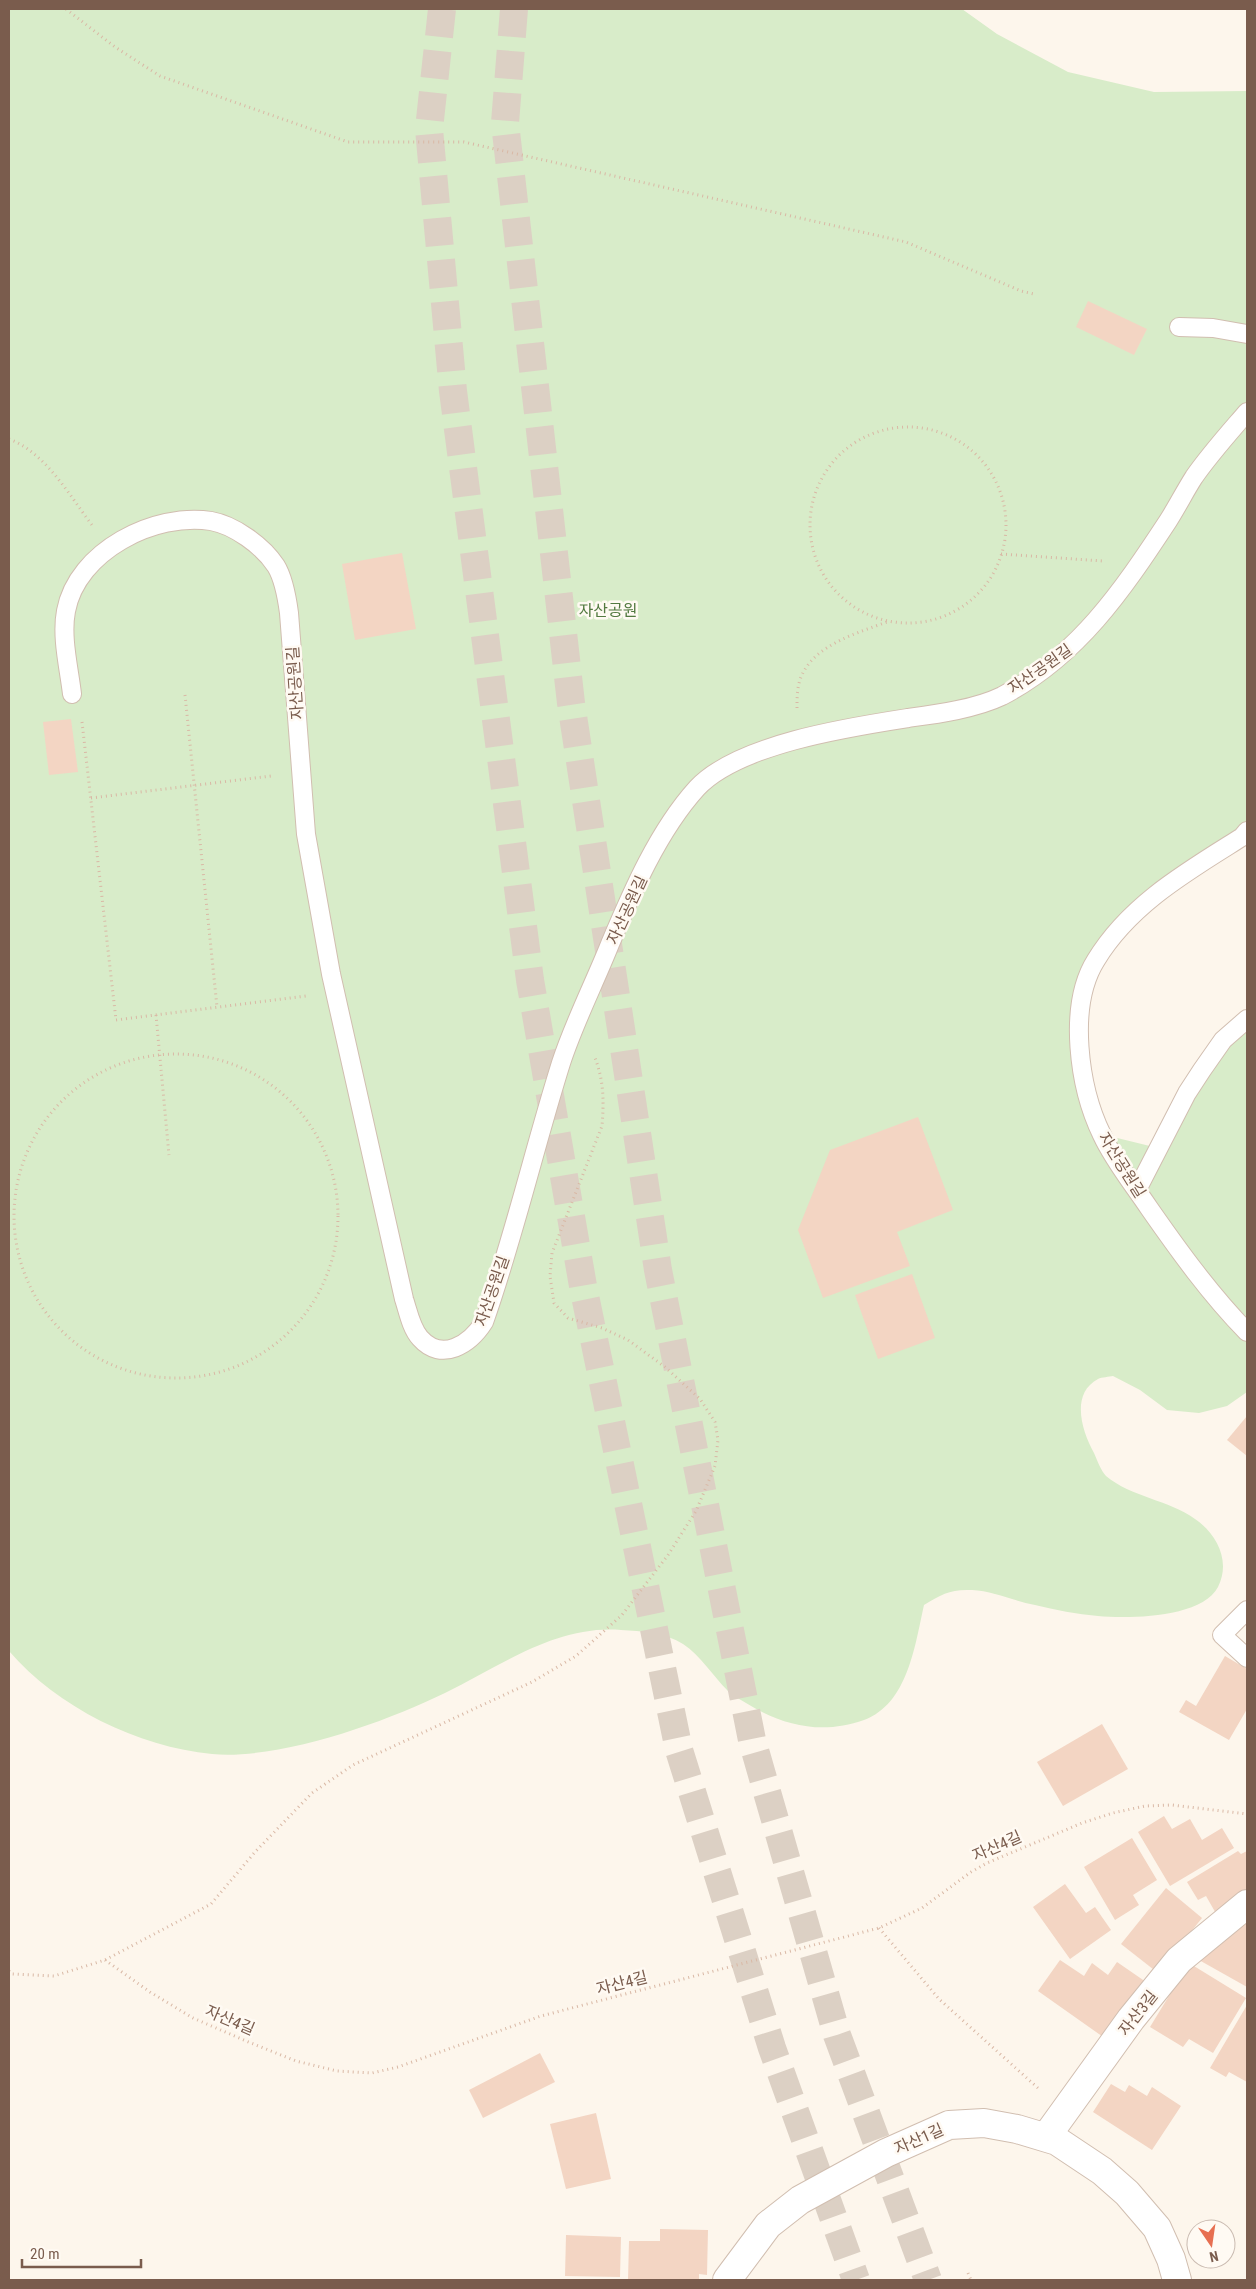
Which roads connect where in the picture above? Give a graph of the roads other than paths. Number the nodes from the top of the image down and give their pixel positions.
1 (1179, 327) dead end
2 (1247, 334) edge
3 (1247, 412) edge
4 (72, 694) road end
5 (1247, 831) edge
6 (1247, 1019) edge
7 (1137, 1190) junction
8 (1247, 1332) edge
9 (1247, 1610) edge
10 (1247, 1658) edge
11 (1247, 1904) edge
12 (1046, 2138) junction
13 (728, 2280) edge
14 (1177, 2280) edge

1 - 2 lane
3 - 4 lane, 자산공원길
5 - 7 lane, 자산공원길
6 - 7 lane
7 - 8 lane, 자산공원길
9 - 10 lane
11 - 12 street, 자산3길
12 - 13 street, 자산1길
12 - 14 street, 자산1길

